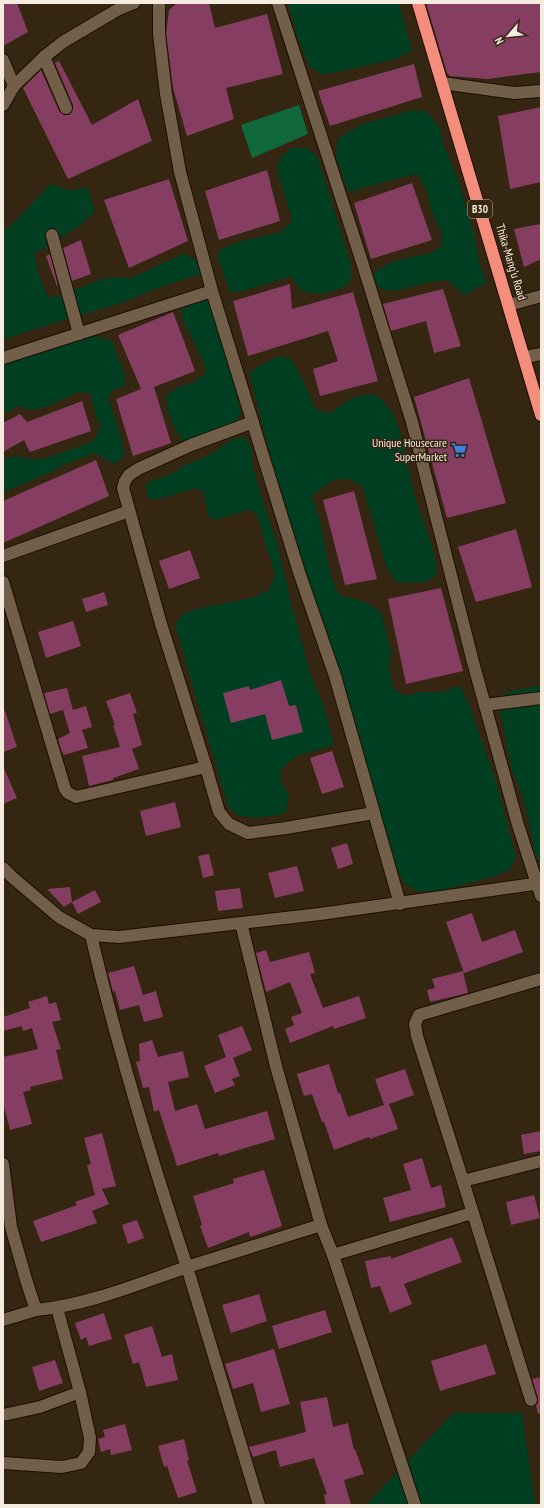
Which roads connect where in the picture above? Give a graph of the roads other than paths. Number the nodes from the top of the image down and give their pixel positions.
1 (134, 3) edge
2 (159, 3) edge
3 (278, 3) edge
4 (418, 3) edge
5 (44, 57) junction
6 (3, 60) edge
7 (442, 83) junction
8 (14, 86) junction
9 (541, 91) edge
10 (3, 105) edge
11 (66, 108) dead end
12 (52, 235) dead end
13 (212, 291) junction
14 (541, 296) edge
15 (509, 304) junction
16 (79, 334) junction
17 (541, 354) edge
18 (525, 357) junction
19 (3, 358) edge
20 (541, 415) edge
21 (253, 422) junction
22 (129, 511) junction
23 (3, 556) edge
24 (3, 582) edge
25 (541, 698) edge
26 (485, 705) junction
27 (206, 767) junction
28 (374, 813) junction
29 (3, 868) edge
30 (539, 884) edge
31 (541, 896) edge
32 (400, 904) junction
33 (241, 923) junction
34 (90, 935) junction
35 (541, 979) edge
36 (541, 1161) edge
37 (3, 1164) edge
38 (463, 1181) junction
39 (472, 1213) junction
40 (321, 1224) junction
41 (333, 1255) junction
42 (187, 1267) junction
43 (57, 1308) junction
44 (36, 1310) junction
45 (3, 1320) edge
46 (80, 1392) junction
47 (530, 1400) dead end
48 (3, 1415) edge
49 (3, 1463) edge
50 (259, 1505) edge
51 (415, 1505) edge

1 - 5 street
2 - 13 street
3 - 26 street
4 - 7 highway, Thika-Mang'u Road / B30
5 - 8 street
5 - 11 street
6 - 8 street
7 - 9 street
7 - 15 highway, Thika-Mang'u Road / B30
8 - 10 street
12 - 16 street
13 - 16 street
13 - 21 street
14 - 15 street
15 - 18 highway, Thika-Mang'u Road / B30
16 - 19 street
17 - 18 street
18 - 20 highway, Thika-Mang'u Road / B30
21 - 22 street
21 - 28 street
22 - 23 street
22 - 27 street
24 - 27 street
25 - 26 street
26 - 30 street
27 - 28 street
28 - 32 street
29 - 34 street
30 - 31 street
30 - 32 street
32 - 33 street
33 - 34 street
33 - 40 street
34 - 42 street
35 - 38 street
36 - 38 street
37 - 44 street
38 - 39 street
39 - 41 street
39 - 47 street
40 - 41 street
40 - 42 street
41 - 51 street
42 - 43 street
42 - 50 street
43 - 44 street
43 - 46 street
44 - 45 street
46 - 48 street
46 - 49 street

